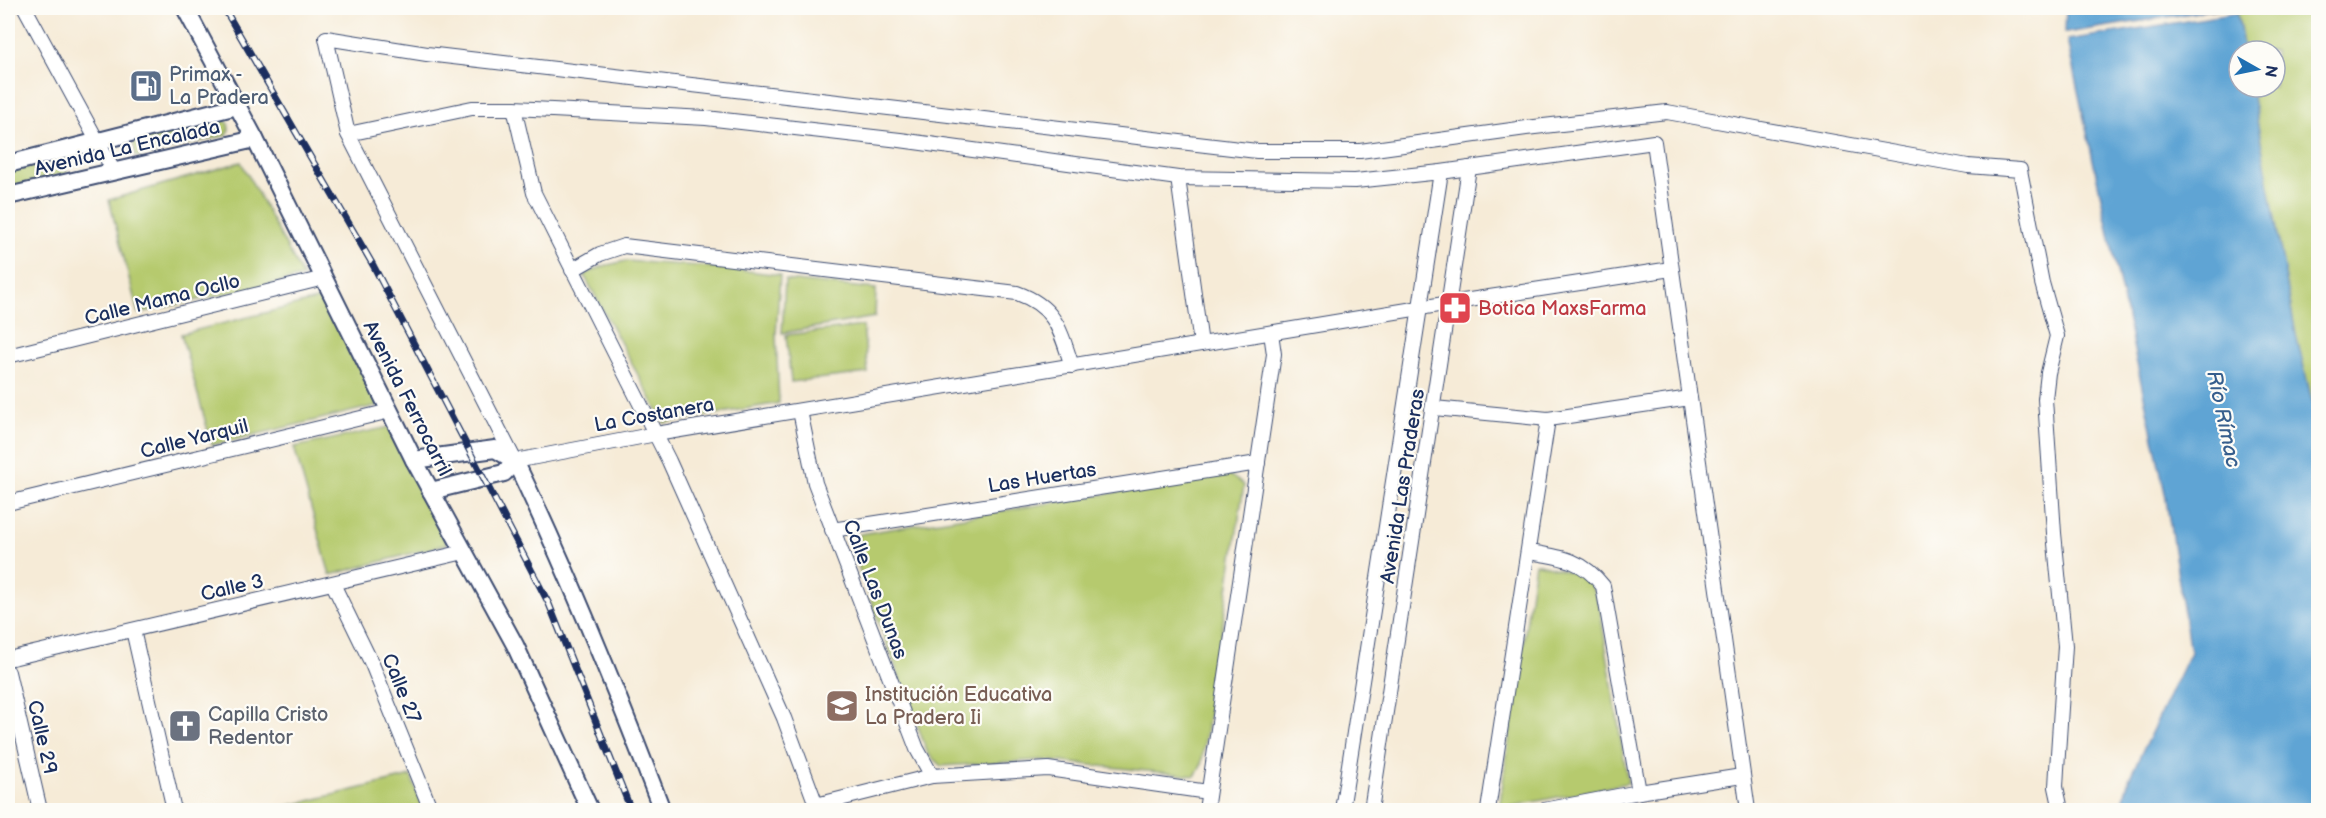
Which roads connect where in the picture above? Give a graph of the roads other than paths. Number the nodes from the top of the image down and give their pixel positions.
1 (25, 8) edge
2 (185, 8) edge
3 (237, 106) junction
4 (514, 108) junction
5 (348, 134) junction
6 (255, 139) junction
7 (97, 141) junction
8 (8, 164) edge
9 (1469, 168) junction
10 (113, 170) junction
11 (1441, 172) junction
12 (1178, 178) junction
13 (8, 196) edge
14 (1671, 269) junction
15 (572, 270) junction
16 (324, 278) junction
17 (1450, 303) junction
18 (1419, 308) junction
19 (1271, 333) junction
20 (1201, 344) junction
21 (8, 356) edge
22 (1072, 366) junction
23 (1690, 398) junction
24 (1434, 408) junction
25 (390, 411) junction
26 (800, 411) junction
27 (1548, 419) junction
28 (656, 434) junction
29 (414, 460) junction
30 (515, 461) junction
31 (1258, 463) junction
32 (432, 490) junction
33 (8, 503) edge
34 (832, 530) junction
35 (464, 552) junction
36 (1529, 552) junction
37 (333, 584) junction
38 (134, 630) junction
39 (8, 659) edge
40 (8, 672) edge
41 (932, 776) junction
42 (1742, 776) junction
43 (1208, 792) junction
44 (1639, 792) junction
45 (817, 808) edge
46 (40, 810) edge
47 (174, 810) edge
48 (431, 810) edge
49 (590, 810) edge
50 (662, 810) edge
51 (1206, 810) edge
52 (1342, 810) edge
53 (1371, 810) edge
54 (1488, 810) edge
55 (1544, 810) edge
56 (1748, 810) edge
57 (2061, 810) edge

1 - 7 street
2 - 3 street, Avenida Ferrocarril
3 - 6 street, Avenida Ferrocarril
3 - 7 street, Avenida La Encalada
4 - 5 street
4 - 12 street
4 - 15 street
5 - 30 street
5 - 57 street
6 - 10 street, Avenida La Encalada
6 - 16 street, Avenida Ferrocarril
7 - 8 street, Avenida La Encalada
7 - 10 street
9 - 11 street
9 - 14 street
9 - 17 street, Avenida Las Praderas
10 - 13 street, Avenida La Encalada
11 - 12 street
11 - 18 street, Avenida Las Praderas
12 - 20 street
14 - 17 street, La Costanera
14 - 23 street
15 - 22 street
15 - 28 street
16 - 21 street, Calle Mama Ocllo
16 - 25 street, Avenida Ferrocarril
17 - 18 street, La Costanera
17 - 24 street, Avenida Las Praderas
18 - 19 street, La Costanera
18 - 52 street, Avenida Las Praderas
19 - 20 street, La Costanera
19 - 31 street
20 - 22 street, La Costanera
22 - 26 street, La Costanera
23 - 27 street
23 - 42 street
24 - 27 street
24 - 53 street, Avenida Las Praderas
25 - 29 street, Avenida Ferrocarril
25 - 33 street, Calle Yarquil
26 - 28 street, La Costanera
26 - 34 street, Calle Las Dunas
27 - 36 street
28 - 30 street, La Costanera
28 - 45 street
29 - 30 street
29 - 32 street, Avenida Ferrocarril
30 - 32 street, La Costanera
30 - 50 street
31 - 34 street, Las Huertas
31 - 43 street
32 - 35 street, Avenida Ferrocarril
34 - 41 street, Calle Las Dunas
35 - 37 street, Calle 3
35 - 49 street, Avenida Ferrocarril
36 - 44 street
36 - 54 street
37 - 38 street, Calle 3
37 - 48 street, Calle 27
38 - 39 street, Calle 3
38 - 47 street
40 - 46 street, Calle 29
41 - 43 street
41 - 45 street
42 - 44 street
42 - 56 street
43 - 51 street
44 - 55 street

